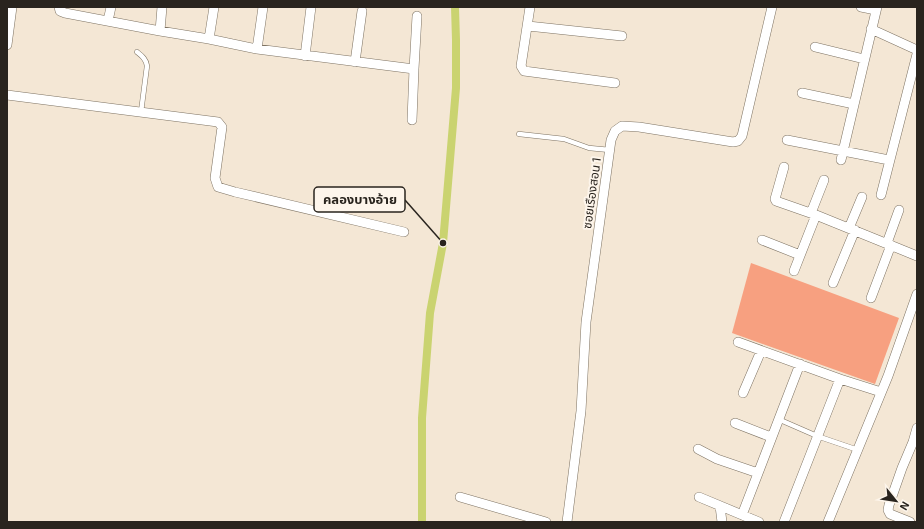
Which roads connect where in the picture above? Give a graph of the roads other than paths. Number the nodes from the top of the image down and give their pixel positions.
1 (12, 7) edge
2 (59, 7) edge
3 (110, 7) edge
4 (162, 7) edge
5 (214, 7) edge
6 (263, 7) edge
7 (311, 7) edge
8 (530, 7) edge
9 (772, 7) edge
10 (861, 7) edge
11 (876, 9) edge
12 (362, 12) dead end
13 (417, 16) dead end
14 (108, 21) junction
15 (528, 26) junction
16 (871, 29) junction
17 (160, 31) junction
18 (622, 36) dead end
19 (209, 39) junction
20 (7, 45) edge
21 (815, 47) dead end
22 (257, 49) junction
23 (917, 50) edge
24 (137, 52) dead end
25 (917, 54) edge
26 (305, 56) junction
27 (864, 59) junction
28 (355, 62) junction
29 (414, 69) junction
30 (615, 83) dead end
31 (802, 93) dead end
32 (7, 95) edge
33 (854, 104) junction
34 (141, 112) junction
35 (412, 120) dead end
36 (519, 134) dead end
37 (787, 140) dead end
38 (610, 150) junction
39 (842, 156) junction
40 (889, 160) junction
41 (784, 167) dead end
42 (824, 180) dead end
43 (881, 195) dead end
44 (862, 197) dead end
45 (899, 210) dead end
46 (813, 214) junction
47 (852, 229) junction
48 (404, 232) dead end
49 (762, 240) dead end
50 (889, 244) junction
51 (800, 256) junction
52 (917, 256) edge
53 (794, 271) dead end
54 (833, 283) dead end
55 (917, 294) edge
56 (871, 298) dead end
57 (738, 342) dead end
58 (761, 351) junction
59 (800, 364) junction
60 (840, 379) junction
61 (881, 392) junction
62 (743, 393) dead end
63 (778, 419) junction
64 (736, 423) dead end
65 (917, 428) edge
66 (817, 436) junction
67 (771, 437) junction
68 (698, 449) dead end
69 (858, 450) junction
70 (758, 473) junction
71 (460, 497) dead end
72 (699, 497) dead end
73 (720, 506) junction
74 (742, 515) junction
75 (535, 521) edge
76 (546, 522) edge
77 (567, 522) edge
78 (722, 522) edge
79 (759, 522) edge
80 (784, 522) edge
81 (828, 522) edge
82 (910, 522) edge

1 - 20 street
2 - 14 street
3 - 14 street
4 - 17 street
5 - 19 street
6 - 22 street
7 - 26 street
8 - 15 street
9 - 38 street, ซอยเรืองสอน 1
10 - 11 street
11 - 16 street
12 - 28 street
13 - 29 street
14 - 17 street
15 - 18 street
15 - 30 street
16 - 23 street
16 - 27 street
17 - 19 street
19 - 22 street
21 - 27 street
22 - 26 street
24 - 34 lane
25 - 40 street
26 - 28 street
27 - 33 street
28 - 29 street
29 - 35 street
31 - 33 street
32 - 34 street
33 - 39 street
34 - 48 street
36 - 38 lane
37 - 39 street
38 - 77 street, ซอยเรืองสอน 1
39 - 40 street
40 - 43 street
41 - 46 street
42 - 46 street
44 - 47 street
45 - 50 street
46 - 47 street
46 - 51 street
47 - 50 street
47 - 54 street
49 - 51 street
50 - 52 street
50 - 56 street
51 - 53 street
55 - 61 street
57 - 58 street
58 - 59 street
58 - 62 street
59 - 60 street
59 - 63 street
60 - 61 street
60 - 66 street
61 - 69 street
63 - 66 lane
63 - 67 street
64 - 67 street
65 - 82 street
66 - 69 lane
66 - 80 street
67 - 70 street
68 - 70 street
69 - 81 street
70 - 74 street
71 - 75 street
72 - 73 street
73 - 74 street
73 - 78 street
74 - 79 street
75 - 76 street

